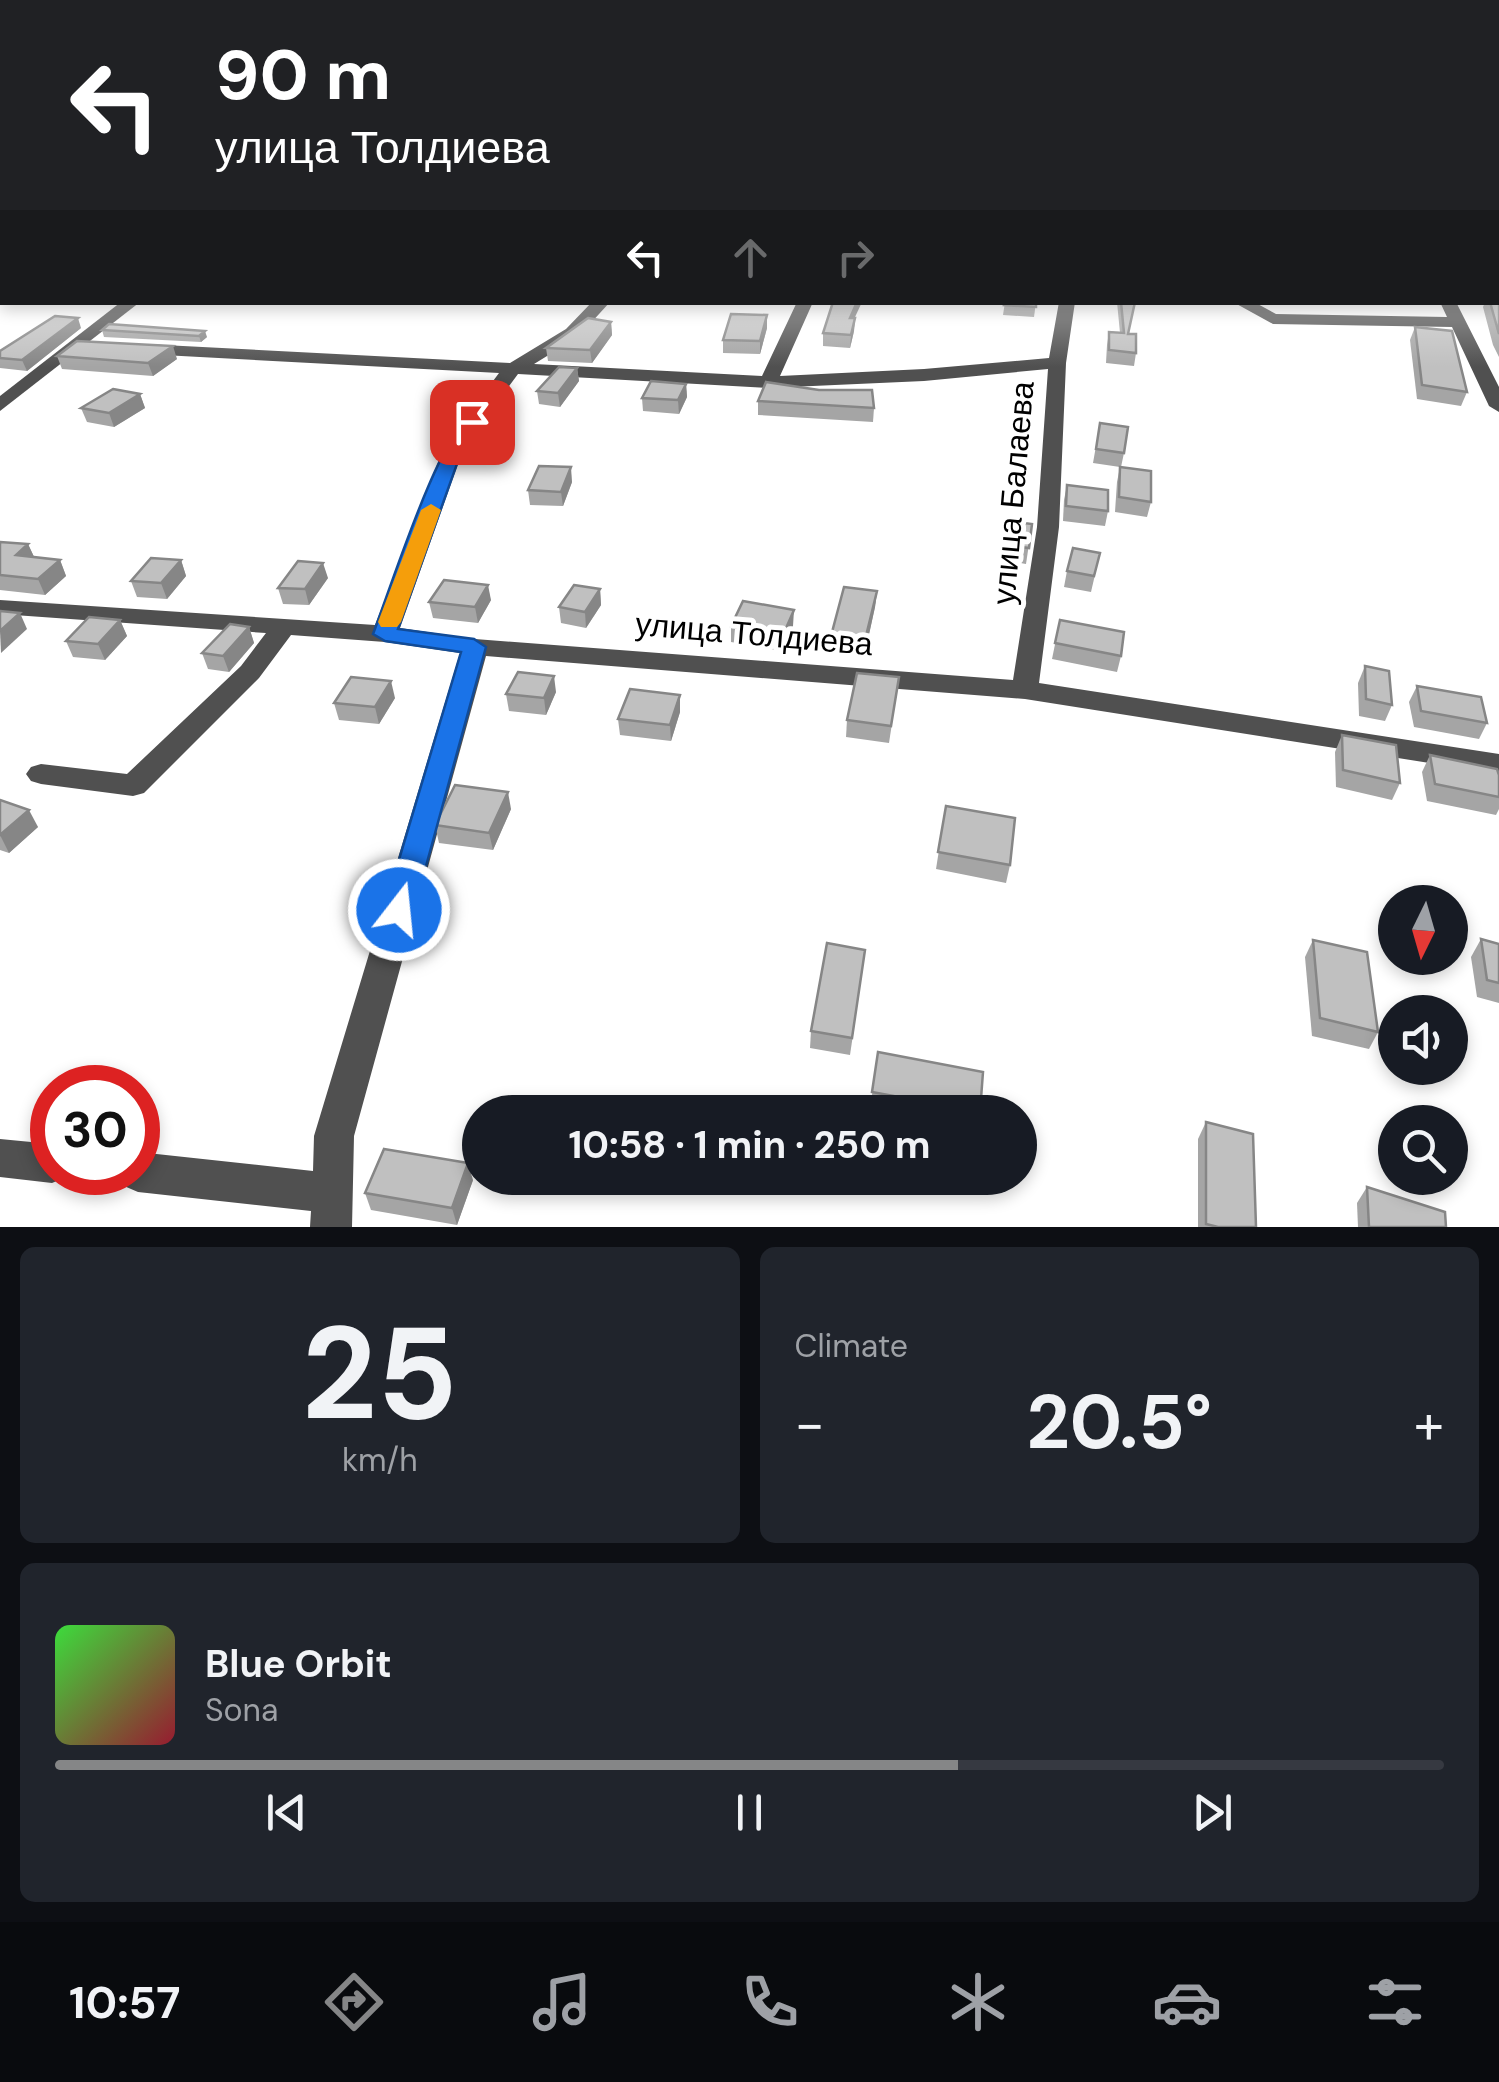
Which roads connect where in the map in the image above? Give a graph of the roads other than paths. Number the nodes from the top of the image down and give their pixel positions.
1 (130, 305) edge
2 (599, 305) edge
3 (804, 305) edge
4 (1067, 305) edge
5 (1247, 305) edge
6 (1450, 305) edge
7 (1458, 322) junction
8 (101, 346) junction
9 (1057, 363) junction
10 (510, 370) junction
11 (0, 381) edge
12 (768, 382) junction
13 (29, 384) junction
14 (0, 405) edge
15 (1499, 406) edge
16 (0, 607) edge
17 (284, 627) junction
18 (385, 634) junction
19 (474, 647) junction
20 (1025, 690) junction
21 (1499, 764) edge
22 (41, 774) dead end
23 (0, 1158) edge
24 (30, 1161) edge
25 (160, 1176) edge
26 (332, 1210) edge

1 - 8 street
2 - 10 street
3 - 12 street
4 - 9 street, улица Балаева
5 - 7 street
6 - 7 street
7 - 15 street
8 - 10 street
8 - 13 street
9 - 12 street
9 - 20 street, улица Балаева
10 - 12 street
10 - 18 street
11 - 13 street
13 - 14 street
16 - 17 street, улица Толдиева
17 - 18 street, улица Толдиева
17 - 22 street
18 - 19 street, улица Толдиева
19 - 20 street, улица Толдиева
19 - 26 street
20 - 21 street, улица Толдиева
23 - 24 street
25 - 26 street

